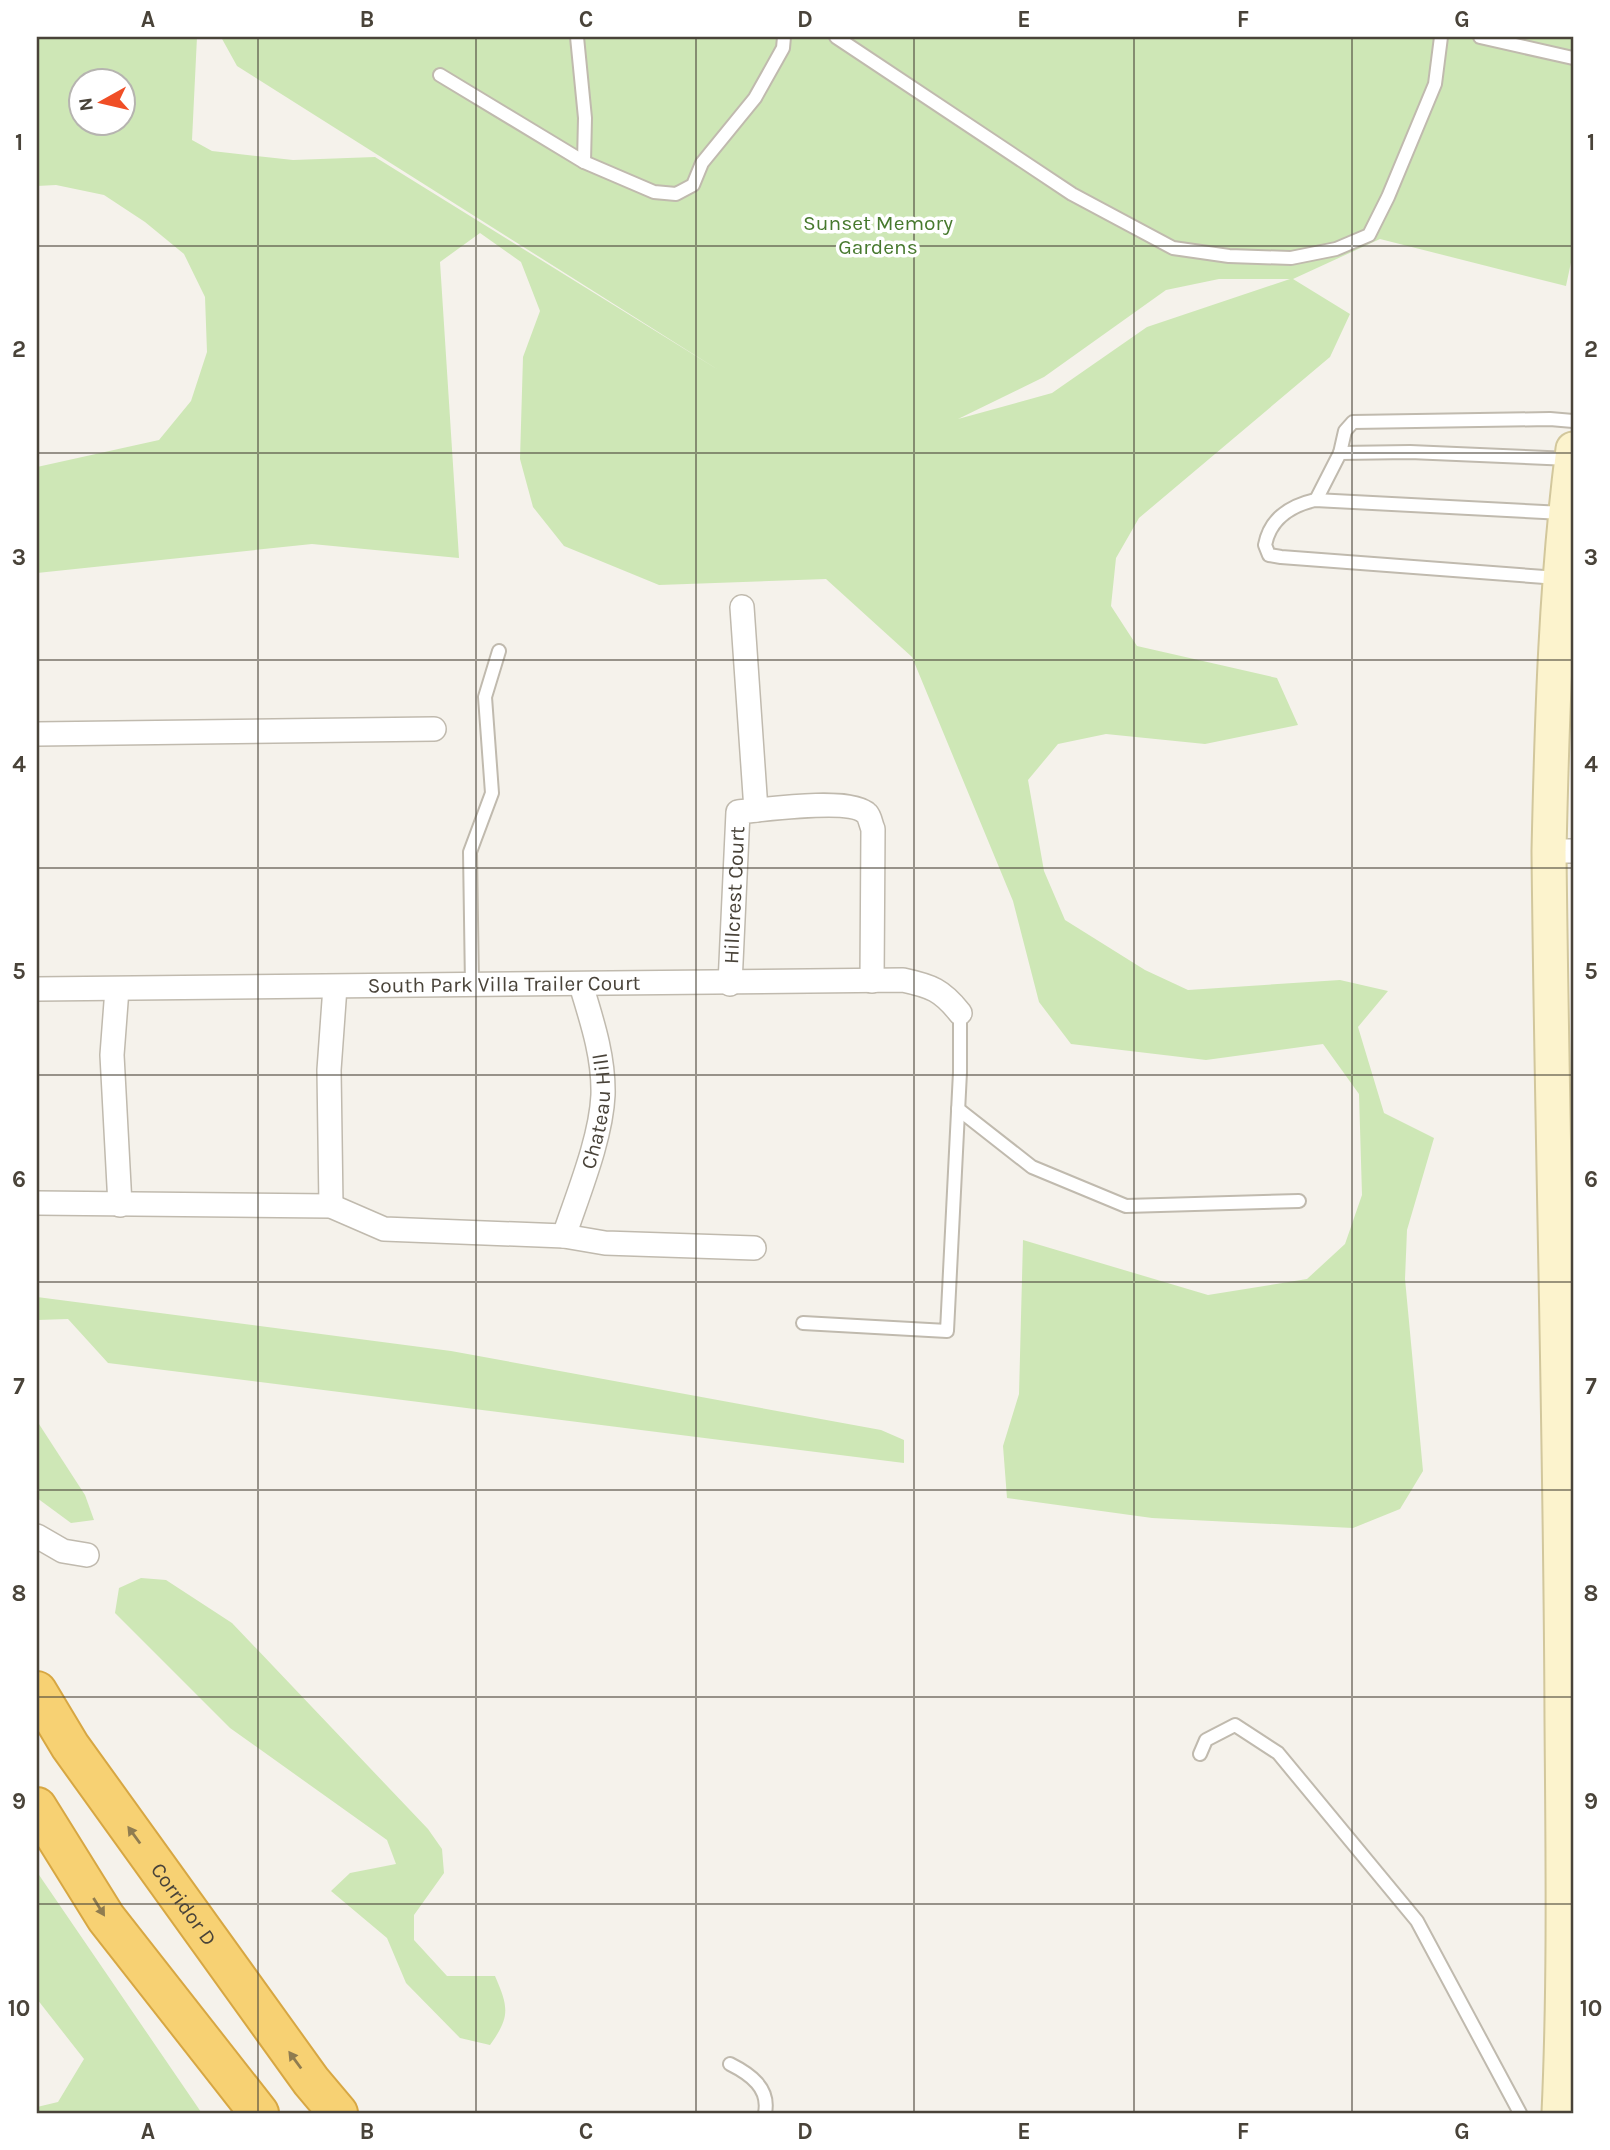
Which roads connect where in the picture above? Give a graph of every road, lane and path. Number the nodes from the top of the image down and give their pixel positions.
1 (577, 37) edge
2 (784, 37) edge
3 (836, 37) edge
4 (1441, 37) edge
5 (1480, 37) edge
6 (1573, 58) edge
7 (440, 75) dead end
8 (584, 162) junction
9 (1573, 421) edge
10 (1340, 453) junction
11 (1573, 454) edge
12 (1316, 500) junction
13 (1569, 502) edge
14 (1561, 578) junction
15 (742, 607) dead end
16 (499, 651) dead end
17 (434, 729) dead end
18 (37, 734) edge
19 (756, 810) junction
20 (1561, 851) edge
21 (872, 981) junction
22 (730, 984) junction
23 (581, 985) junction
24 (471, 986) junction
25 (335, 987) junction
26 (37, 989) edge
27 (117, 989) junction
28 (960, 1013) joint
29 (958, 1109) junction
30 (1564, 1182) edge
31 (1299, 1201) dead end
32 (37, 1203) edge
33 (120, 1205) junction
34 (331, 1206) junction
35 (564, 1236) junction
36 (754, 1248) dead end
37 (803, 1323) dead end
38 (1567, 1530) edge
39 (37, 1536) edge
40 (87, 1555) dead end
41 (37, 1691) edge
42 (1200, 1754) dead end
43 (37, 1807) edge
44 (730, 2064) dead end
45 (259, 2113) edge
46 (338, 2113) edge
47 (765, 2113) edge
48 (1520, 2113) edge
49 (1559, 2113) edge

1 - 8 lane
2 - 8 lane
3 - 4 lane
5 - 6 lane
7 - 8 lane
9 - 10 lane
10 - 11 lane
10 - 12 lane
11 - 13 main road
12 - 13 lane
12 - 14 lane
13 - 14 main road
14 - 20 main road
15 - 19 street
16 - 24 lane
17 - 18 street
19 - 21 street, Hillcrest Court
19 - 22 street, Hillcrest Court
20 - 30 main road
21 - 22 street, South Park Villa Trailer Court
21 - 28 street, South Park Villa Trailer Court
22 - 23 street, South Park Villa Trailer Court
23 - 24 street, South Park Villa Trailer Court
23 - 35 street, Chateau Hill
24 - 25 street, South Park Villa Trailer Court
25 - 27 street, South Park Villa Trailer Court
25 - 34 street
26 - 27 street, South Park Villa Trailer Court
27 - 33 street
28 - 29 lane
29 - 31 lane
29 - 37 lane
30 - 38 main road
32 - 33 street
33 - 34 street
34 - 35 street
35 - 36 street
38 - 49 main road
39 - 40 street
46 -> 41 highway, Corridor D
42 - 48 lane
43 -> 45 highway
44 - 47 lane

